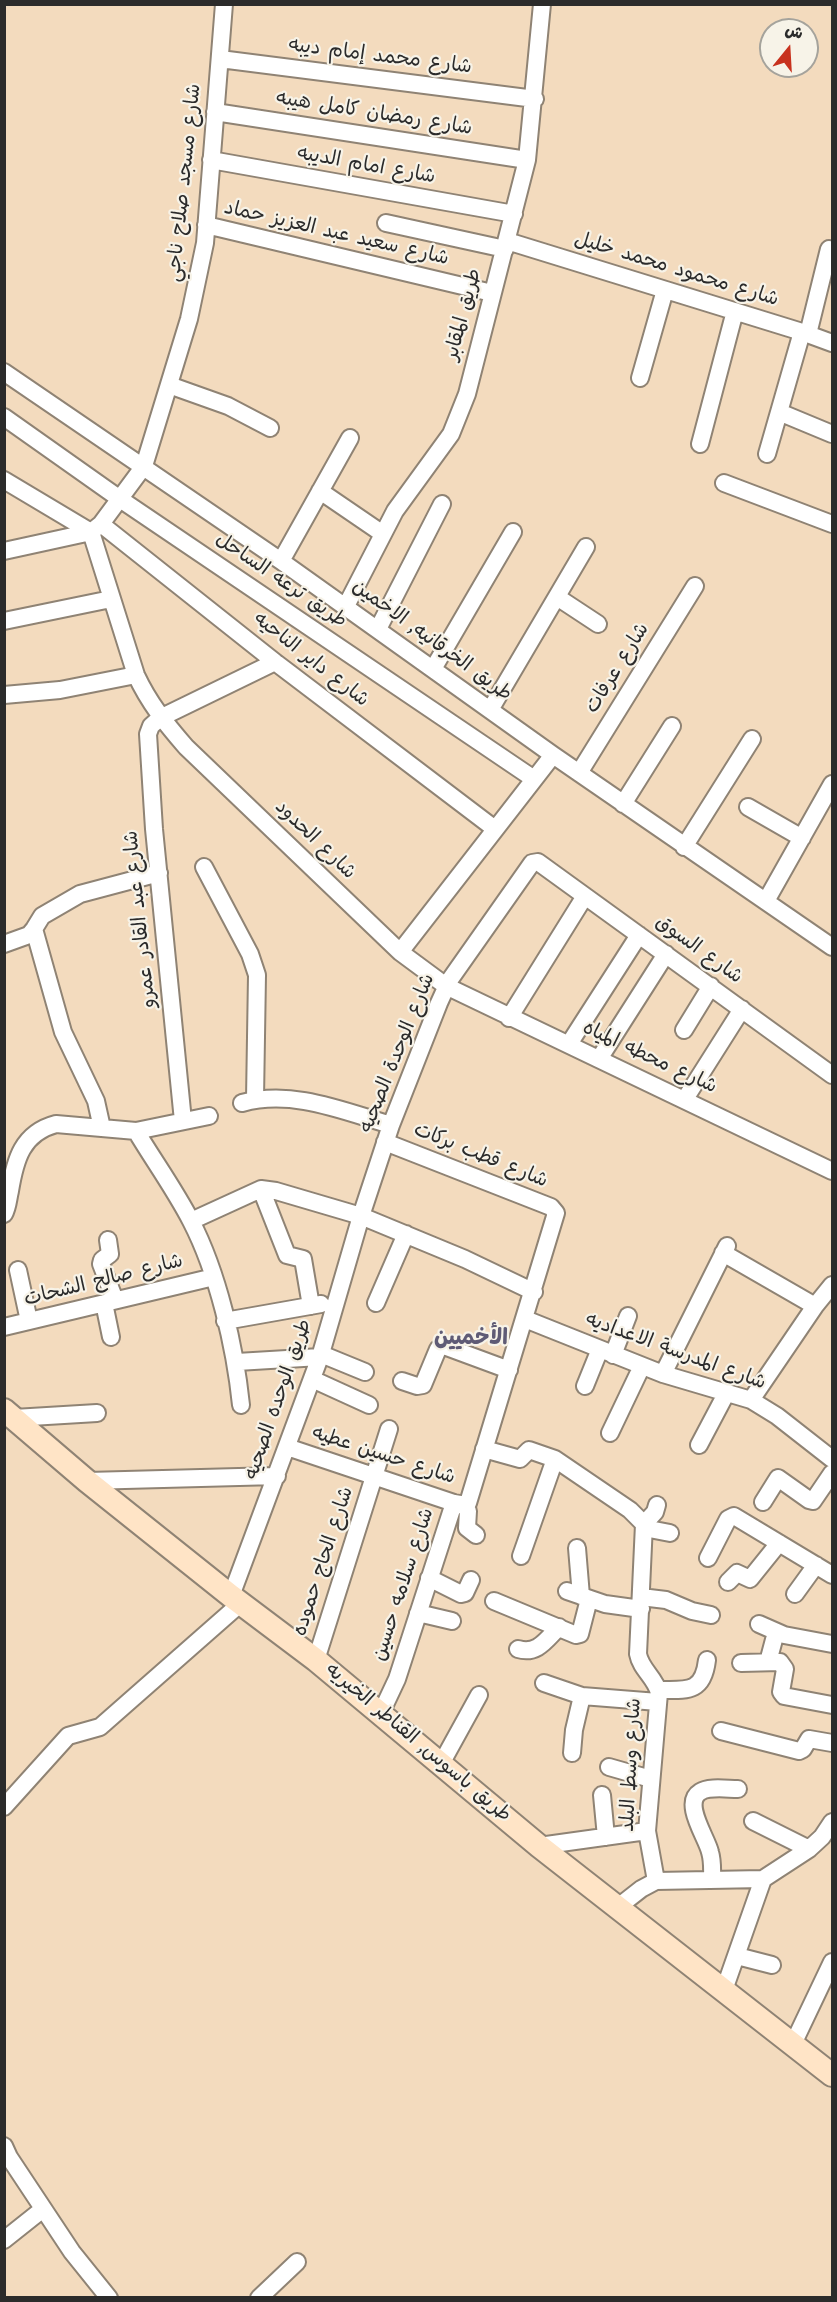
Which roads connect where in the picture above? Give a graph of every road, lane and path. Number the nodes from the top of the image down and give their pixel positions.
1 (224, 4) edge
2 (542, 4) edge
3 (220, 58) junction
4 (535, 99) junction
5 (215, 112) junction
6 (211, 160) junction
7 (527, 160) junction
8 (514, 214) junction
9 (386, 223) dead end
10 (206, 225) junction
11 (506, 245) junction
12 (829, 249) dead end
13 (665, 290) junction
14 (492, 293) junction
15 (735, 311) junction
16 (805, 333) junction
17 (832, 343) edge
18 (4, 372) edge
19 (640, 378) dead end
20 (169, 385) junction
21 (779, 412) junction
22 (4, 417) edge
23 (270, 428) dead end
24 (832, 434) edge
25 (350, 438) dead end
26 (700, 444) dead end
27 (767, 454) dead end
28 (144, 466) junction
29 (4, 480) edge
30 (724, 483) dead end
31 (320, 491) junction
32 (120, 499) junction
33 (442, 504) dead end
34 (832, 524) edge
35 (96, 528) junction
36 (513, 532) dead end
37 (383, 534) junction
38 (586, 548) dead end
39 (4, 551) edge
40 (281, 561) junction
41 (695, 586) dead end
42 (556, 597) junction
43 (111, 599) junction
44 (346, 606) junction
45 (4, 621) edge
46 (598, 624) dead end
47 (378, 629) junction
48 (275, 662) junction
49 (433, 669) junction
50 (136, 675) junction
51 (4, 695) edge
52 (490, 710) junction
53 (160, 718) junction
54 (672, 726) dead end
55 (752, 739) dead end
56 (553, 755) junction
57 (579, 773) junction
58 (534, 779) junction
59 (832, 784) edge
60 (623, 804) junction
61 (748, 807) dead end
62 (495, 829) junction
63 (802, 838) junction
64 (684, 847) junction
65 (538, 862) joint
66 (204, 867) dead end
67 (159, 873) junction
68 (585, 896) junction
69 (766, 901) junction
70 (34, 929) junction
71 (639, 934) junction
72 (4, 944) edge
73 (832, 947) edge
74 (400, 952) junction
75 (666, 954) junction
76 (711, 986) junction
77 (446, 987) junction
78 (742, 1009) junction
79 (509, 1018) junction
80 (684, 1030) dead end
81 (569, 1044) junction
82 (599, 1059) junction
83 (832, 1075) edge
84 (685, 1099) junction
85 (209, 1116) dead end
86 (183, 1121) junction
87 (391, 1125) junction
88 (102, 1128) junction
89 (136, 1131) junction
90 (385, 1142) junction
91 (832, 1171) edge
92 (261, 1189) junction
93 (556, 1213) joint
94 (4, 1214) edge
95 (361, 1216) junction
96 (191, 1221) junction
97 (406, 1234) junction
98 (108, 1240) dead end
99 (18, 1270) dead end
100 (214, 1277) junction
101 (832, 1285) edge
102 (534, 1292) junction
103 (336, 1300) junction
104 (109, 1302) junction
105 (376, 1303) dead end
106 (311, 1306) junction
107 (815, 1306) junction
108 (628, 1316) dead end
109 (525, 1319) junction
110 (225, 1320) junction
111 (29, 1321) junction
112 (4, 1327) edge
113 (111, 1336) dead end
114 (607, 1352) junction
115 (320, 1356) junction
116 (237, 1362) junction
117 (642, 1366) junction
118 (509, 1370) junction
119 (365, 1372) dead end
120 (663, 1374) junction
121 (312, 1379) junction
122 (402, 1381) dead end
123 (585, 1386) dead end
124 (727, 1392) junction
125 (750, 1400) junction
126 (241, 1405) dead end
127 (369, 1406) dead end
128 (97, 1413) dead end
129 (9, 1414) edge
130 (389, 1429) dead end
131 (610, 1433) dead end
132 (699, 1445) dead end
133 (287, 1447) junction
134 (484, 1449) junction
135 (555, 1459) junction
136 (832, 1459) edge
137 (832, 1473) edge
138 (277, 1476) junction
139 (374, 1476) junction
140 (87, 1481) junction
141 (763, 1502) dead end
142 (461, 1504) junction
143 (657, 1505) dead end
144 (644, 1526) junction
145 (670, 1533) dead end
146 (476, 1535) dead end
147 (779, 1543) junction
148 (577, 1548) dead end
149 (521, 1556) dead end
150 (708, 1558) dead end
151 (816, 1565) junction
152 (832, 1575) edge
153 (429, 1578) junction
154 (471, 1580) dead end
155 (728, 1582) dead end
156 (795, 1594) dead end
157 (579, 1595) junction
158 (236, 1600) junction
159 (494, 1601) dead end
160 (641, 1603) junction
161 (418, 1612) junction
162 (711, 1615) dead end
163 (452, 1622) dead end
164 (759, 1624) dead end
165 (559, 1627) junction
166 (776, 1632) junction
167 (832, 1644) edge
168 (518, 1649) dead end
169 (316, 1660) junction
170 (707, 1660) dead end
171 (768, 1662) junction
172 (741, 1663) dead end
173 (544, 1683) dead end
174 (479, 1695) dead end
175 (582, 1696) junction
176 (658, 1696) junction
177 (832, 1705) edge
178 (381, 1713) junction
179 (721, 1731) dead end
180 (832, 1743) edge
181 (572, 1753) dead end
182 (441, 1764) junction
183 (609, 1767) dead end
184 (651, 1779) junction
185 (738, 1789) dead end
186 (603, 1795) dead end
187 (4, 1807) edge
188 (753, 1821) dead end
189 (832, 1822) edge
190 (647, 1831) junction
191 (606, 1837) junction
192 (539, 1846) junction
193 (809, 1849) junction
194 (763, 1879) junction
195 (712, 1880) junction
196 (656, 1881) junction
197 (618, 1907) junction
198 (737, 1956) junction
199 (832, 1962) edge
200 (772, 1965) dead end
201 (829, 1980) edge
202 (724, 1990) junction
203 (793, 2044) junction
204 (832, 2075) edge
205 (4, 2146) edge
206 (43, 2209) junction
207 (4, 2240) edge
208 (297, 2262) dead end
209 (110, 2298) edge
210 (259, 2298) edge

1 - 3 street, شارع مسجد صلاح ناجي
2 - 4 street, طريق المقابر
3 - 4 street, شارع محمد إمام ديبه
3 - 5 street, شارع مسجد صلاح ناجي
4 - 7 street, طريق المقابر
5 - 6 street, شارع مسجد صلاح ناجي
5 - 7 street, شارع رمضان كامل هيبه
6 - 8 street, شارع امام الديبه
6 - 10 street, شارع مسجد صلاح ناجي
7 - 8 street, طريق المقابر
8 - 11 street, طريق المقابر
9 - 11 street, شارع محمود محمد خليل
10 - 14 street, شارع سعيد عبد العزيز حماد
10 - 20 street, شارع مسجد صلاح ناجي
11 - 13 street, شارع محمود محمد خليل
11 - 14 street, طريق المقابر
12 - 16 street
13 - 15 street, شارع محمود محمد خليل
13 - 19 street
14 - 37 street, طريق المقابر
15 - 16 street, شارع محمود محمد خليل
15 - 26 street
16 - 17 street, شارع محمود محمد خليل
16 - 21 street
18 - 28 street, طريق الخرقانيه, الاخمين
20 - 23 street
20 - 28 street, شارع مسجد صلاح ناجي
21 - 24 street
21 - 27 street
22 - 32 street, طريق ترعه الساحل
25 - 31 street
28 - 32 street, شارع مسجد صلاح ناجي
28 - 40 street, طريق الخرقانيه, الاخمين
29 - 35 street, شارع داير الناحيه
30 - 34 street
31 - 37 street
31 - 40 street
32 - 35 street, شارع مسجد صلاح ناجي
32 - 58 street, طريق ترعه الساحل
33 - 47 street
35 - 39 street
35 - 43 street, شارع الحدود
35 - 48 street, شارع داير الناحيه
36 - 49 street
37 - 44 street, طريق المقابر
38 - 42 street
40 - 44 street, طريق الخرقانيه, الاخمين
41 - 57 street, شارع عرفات
42 - 46 street
42 - 52 street
43 - 45 street
43 - 50 street, شارع الحدود
44 - 47 street, طريق الخرقانيه, الاخمين
47 - 49 street, طريق الخرقانيه, الاخمين
48 - 53 street
48 - 62 street, شارع داير الناحيه
49 - 52 street, طريق الخرقانيه, الاخمين
50 - 51 street
50 - 53 street, شارع الحدود
52 - 56 street, طريق الخرقانيه, الاخمين
53 - 67 street, شارع عبد القادر عمرو
53 - 74 street, شارع الحدود
54 - 60 street
55 - 64 street
56 - 57 street, طريق الخرقانيه, الاخمين
56 - 58 street
57 - 60 street, طريق الخرقانيه, الاخمين
58 - 62 street
59 - 63 street
60 - 64 street, طريق الخرقانيه, الاخمين
61 - 63 street
62 - 74 street
63 - 69 street
64 - 69 street, طريق الخرقانيه, الاخمين
65 - 68 street, شارع السوق
65 - 77 street, شارع الوحدة الصحيه
66 - 87 street
67 - 70 street
67 - 86 street, شارع عبد القادر عمرو
68 - 71 street, شارع السوق
68 - 79 street
69 - 73 street, طريق الخرقانيه, الاخمين
70 - 72 street
70 - 88 street
71 - 75 street, شارع السوق
71 - 81 street
74 - 77 street, شارع الحدود
75 - 76 street, شارع السوق
75 - 82 street
76 - 78 street, شارع السوق
76 - 80 street
77 - 79 street, شارع محطه المياه
77 - 87 street, شارع الوحدة الصحيه
78 - 83 street, شارع السوق
78 - 84 street
79 - 81 street, شارع محطه المياه
81 - 82 street, شارع محطه المياه
82 - 84 street, شارع محطه المياه
84 - 91 street, شارع محطه المياه
85 - 86 street
86 - 89 street
87 - 90 street, شارع الوحدة الصحيه
88 - 89 street
88 - 94 street
89 - 96 street
90 - 93 street, شارع قطب بركات
90 - 95 street, شارع الوحدة الصحيه
92 - 95 street
92 - 96 street
92 - 106 street
93 - 102 street, شارع سلامه حسين
95 - 97 street
95 - 103 street, طريق الوحده الصحيه
96 - 100 street
97 - 102 street
97 - 105 street
98 - 104 street
99 - 111 street
100 - 104 street, شارع صالح الشحات
100 - 110 street
101 - 107 street
102 - 109 street, شارع سلامه حسين
103 - 106 street
103 - 115 street, طريق الوحده الصحيه
104 - 111 street, شارع صالح الشحات
104 - 113 street
106 - 110 street
107 - 120 street
107 - 125 street
108 - 114 street
109 - 114 street, شارع المدرسة الاعداديه
109 - 118 street, شارع سلامه حسين
110 - 116 street
111 - 112 street, شارع صالح الشحات
114 - 117 street, شارع المدرسة الاعداديه
114 - 123 street
115 - 116 street
115 - 119 street
115 - 121 street, طريق الوحده الصحيه
116 - 126 street
117 - 120 street, شارع المدرسة الاعداديه
117 - 131 street
118 - 122 street
118 - 134 street, شارع سلامه حسين
120 - 124 street, شارع المدرسة الاعداديه
121 - 127 street
121 - 133 street, طريق الوحده الصحيه
124 - 125 street, شارع المدرسة الاعداديه
124 - 132 street
125 - 136 street, شارع المدرسة الاعداديه
128 - 129 street
129 - 140 street, طريق باسوس, القناطر الخيريه
130 - 139 street, شارع الحاج حموده
133 - 138 street, طريق الوحده الصحيه
133 - 139 street, شارع حسين عطيه
134 - 135 street
134 - 142 street, شارع سلامه حسين
135 - 144 street
135 - 149 street
137 - 141 street
138 - 140 street
138 - 158 street, طريق الوحده الصحيه
139 - 142 street, شارع حسين عطيه
139 - 169 street, شارع الحاج حموده
140 - 158 street, طريق باسوس, القناطر الخيريه
142 - 146 street
142 - 153 street, شارع سلامه حسين
143 - 144 street
144 - 145 street
144 - 160 street, شارع وسط البلد
147 - 150 street
147 - 151 street
147 - 155 street
148 - 157 street
151 - 152 street
151 - 156 street
153 - 154 street
153 - 161 street, شارع سلامه حسين
157 - 160 street
157 - 165 street
158 - 169 street, طريق باسوس, القناطر الخيريه
158 - 187 street
159 - 165 street
160 - 162 street
160 - 176 street, شارع وسط البلد
161 - 163 street
161 - 178 street, شارع سلامه حسين
164 - 166 street
165 - 168 street
166 - 167 street
166 - 171 street
169 - 178 street, طريق باسوس, القناطر الخيريه
170 - 176 street
171 - 172 street
171 - 177 street
173 - 175 street
174 - 182 street
175 - 176 street
175 - 181 street
176 - 184 street, شارع وسط البلد
178 - 182 street, طريق باسوس, القناطر الخيريه
179 - 180 street
182 - 192 street, طريق باسوس, القناطر الخيريه
183 - 184 street
184 - 190 street, شارع وسط البلد
185 - 195 street
186 - 191 street
188 - 193 street
189 - 193 street
190 - 191 street
190 - 196 street, شارع وسط البلد
191 - 192 street
192 - 197 street, طريق باسوس, القناطر الخيريه
193 - 194 street
194 - 195 street
194 - 198 street
195 - 196 street
196 - 197 street
197 - 202 street, طريق باسوس, القناطر الخيريه
198 - 200 street
198 - 202 street
199 - 201 street
201 - 203 street
202 - 203 street, طريق باسوس, القناطر الخيريه
203 - 204 street, طريق باسوس, القناطر الخيريه
205 - 206 street
206 - 207 street
206 - 209 street
208 - 210 street

